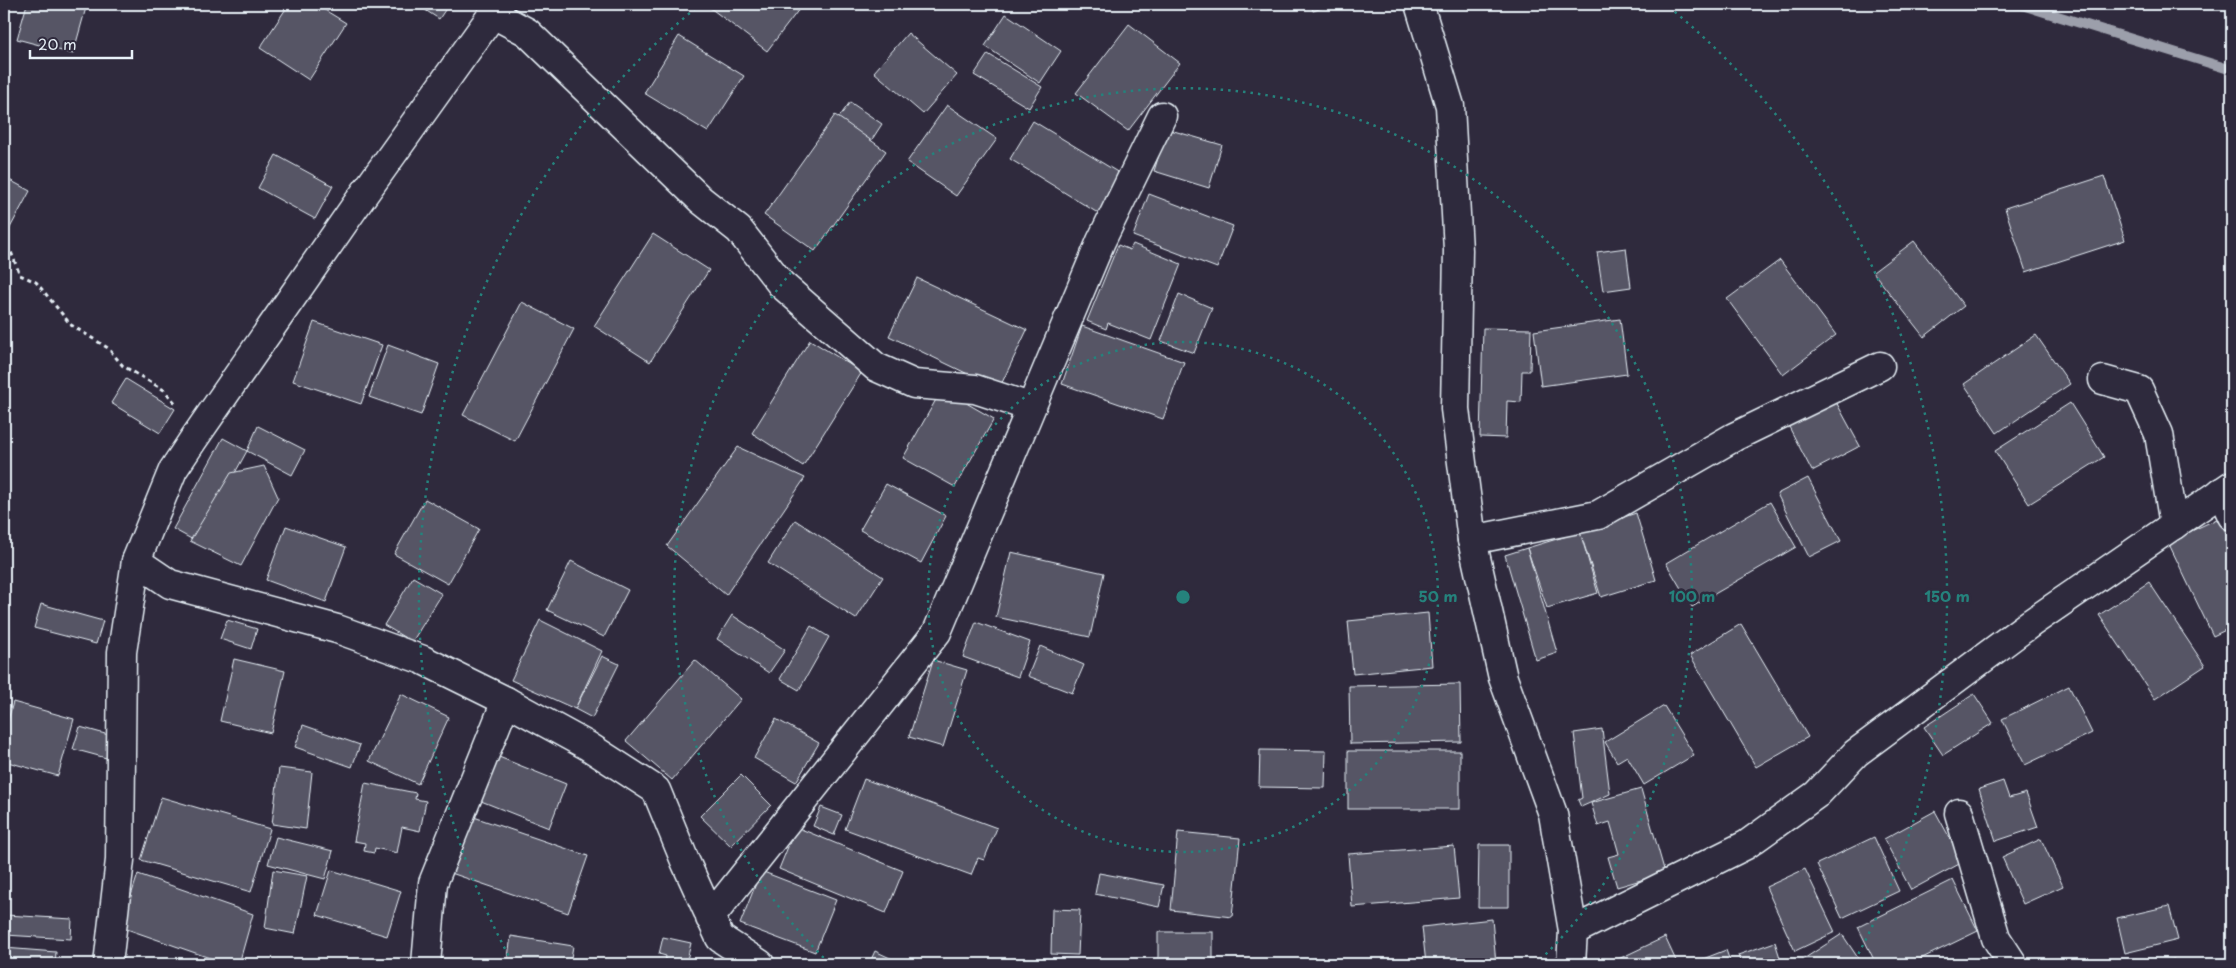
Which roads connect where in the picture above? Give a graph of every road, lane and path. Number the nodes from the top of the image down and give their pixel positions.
1 (1419, 4) edge
2 (496, 9) edge
3 (1162, 116) dead end
4 (4, 250) edge
5 (1880, 366) dead end
6 (2103, 380) dead end
7 (1030, 407) junction
8 (193, 440) junction
9 (2228, 498) edge
10 (2174, 525) junction
11 (1472, 540) junction
12 (136, 560) junction
13 (506, 701) junction
14 (1959, 813) dead end
15 (710, 918) junction
16 (1573, 931) junction
17 (108, 964) edge
18 (426, 964) edge
19 (760, 964) edge
20 (1572, 964) edge
21 (2013, 964) edge

1 - 11 street
2 - 7 street
2 - 8 street
3 - 7 street
4 - 8 path
5 - 11 street
6 - 10 street
7 - 15 street
8 - 12 street
9 - 10 street
10 - 16 street
11 - 16 street
12 - 13 street
12 - 17 street
13 - 15 street
13 - 18 street
14 - 21 street
15 - 19 street
16 - 20 street

